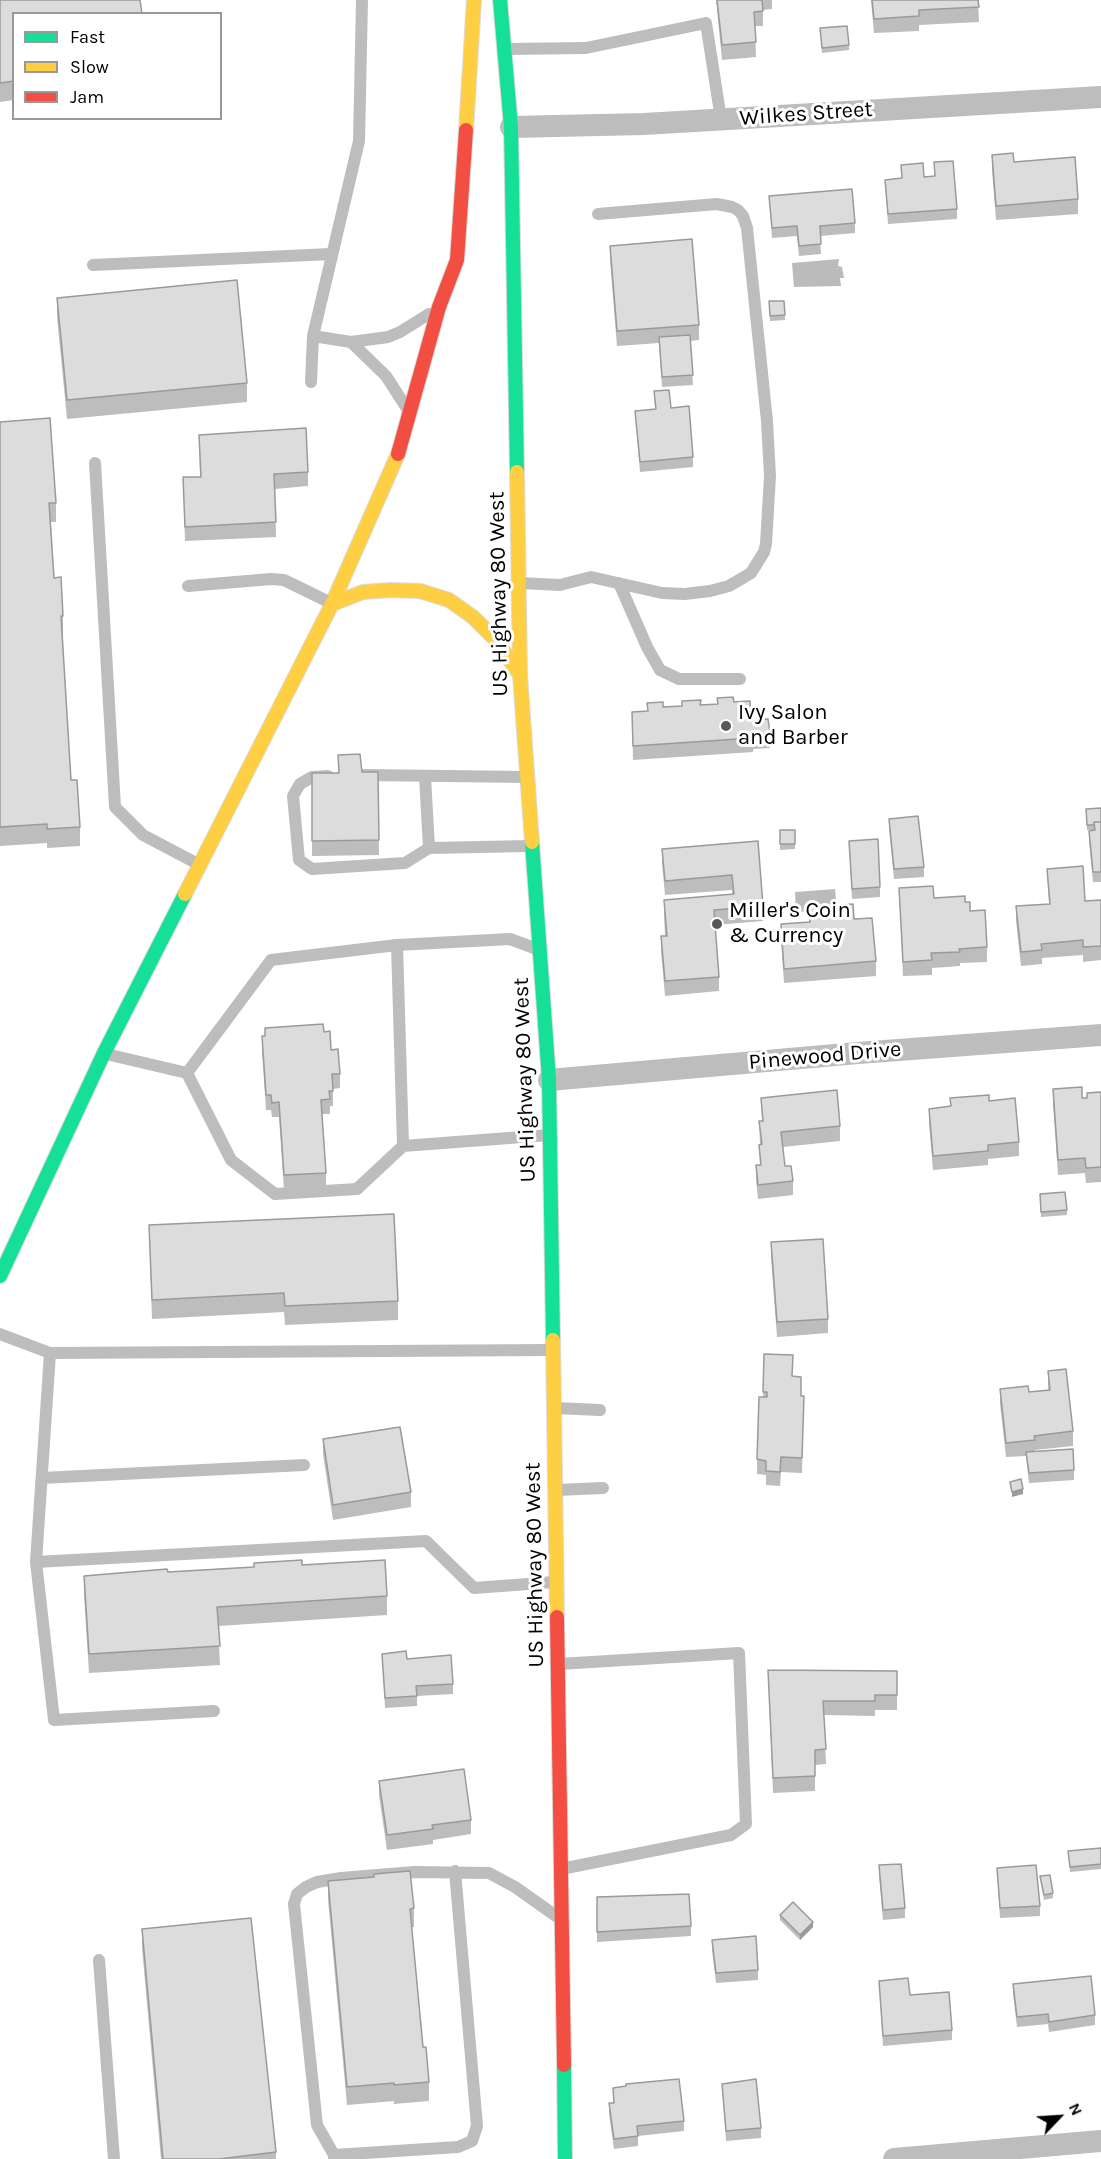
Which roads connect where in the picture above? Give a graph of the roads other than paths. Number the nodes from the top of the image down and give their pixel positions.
1 (362, 0) edge
2 (474, 0) edge
3 (500, 0) edge
4 (504, 49) junction
5 (1101, 97) edge
6 (722, 119) junction
7 (511, 128) junction
8 (598, 214) dead end
9 (331, 255) junction
10 (93, 265) dead end
11 (439, 308) junction
12 (314, 336) junction
13 (351, 342) junction
14 (311, 382) dead end
15 (410, 416) junction
16 (95, 463) dead end
17 (519, 583) junction
18 (619, 583) junction
19 (188, 585) dead end
20 (332, 604) junction
21 (520, 675) junction
22 (740, 679) dead end
23 (361, 775) edge
24 (339, 776) edge
25 (425, 777) junction
26 (528, 777) junction
27 (532, 846) junction
28 (429, 848) junction
29 (200, 865) junction
30 (397, 945) junction
31 (540, 950) junction
32 (1101, 1035) edge
33 (104, 1053) junction
34 (187, 1073) junction
35 (549, 1080) junction
36 (550, 1135) junction
37 (403, 1146) junction
38 (0, 1276) edge
39 (0, 1334) edge
40 (554, 1350) junction
41 (50, 1353) junction
42 (554, 1408) junction
43 (600, 1410) dead end
44 (304, 1465) dead end
45 (42, 1478) junction
46 (603, 1488) dead end
47 (555, 1490) junction
48 (36, 1562) junction
49 (557, 1582) junction
50 (558, 1664) junction
51 (214, 1711) dead end
52 (561, 1869) junction
53 (455, 1871) junction
54 (561, 1919) junction
55 (99, 1960) dead end
56 (1101, 2141) edge
57 (334, 2157) edge
58 (114, 2159) edge
59 (565, 2159) edge
60 (894, 2159) edge

1 - 9 lane
2 - 11 main road
3 - 4 main road, US Highway 80 West
4 - 6 lane
4 - 7 main road, US Highway 80 West
5 - 6 street, Wilkes Street
6 - 7 street, Wilkes Street
7 - 17 main road, US Highway 80 West
8 - 18 lane
9 - 10 lane
9 - 12 lane
11 - 13 lane
11 - 15 main road
12 - 13 lane
12 - 14 lane
13 - 15 lane
15 - 20 main road
16 - 29 lane
17 - 18 lane
17 - 21 main road, US Highway 80 West
18 - 22 lane
19 - 20 lane
20 - 21 main road
20 - 29 main road
21 - 26 main road, US Highway 80 West
23 - 25 lane
24 - 28 lane
25 - 26 lane
25 - 28 lane
26 - 27 main road, US Highway 80 West
27 - 28 lane
27 - 31 main road, US Highway 80 West
29 - 33 main road
30 - 31 lane
30 - 34 lane
30 - 37 lane
31 - 35 main road, US Highway 80 West
32 - 35 street, Pinewood Drive
33 - 34 lane
33 - 38 main road
34 - 37 lane
35 - 36 main road, US Highway 80 West
36 - 37 lane
36 - 40 main road, US Highway 80 West
39 - 41 lane
40 - 41 lane
40 - 42 main road, US Highway 80 West
41 - 45 lane
42 - 43 lane
42 - 47 main road, US Highway 80 West
44 - 45 lane
45 - 48 lane
46 - 47 lane
47 - 49 main road, US Highway 80 West
48 - 49 lane
48 - 51 lane
49 - 50 main road, US Highway 80 West
50 - 52 main road, US Highway 80 West
50 - 52 lane
52 - 54 main road, US Highway 80 West
53 - 54 lane
53 - 57 lane
53 - 57 lane
54 - 59 main road, US Highway 80 West
55 - 58 lane
56 - 60 street

